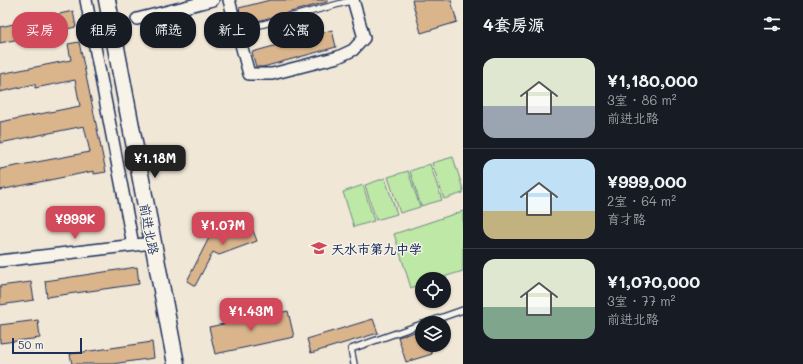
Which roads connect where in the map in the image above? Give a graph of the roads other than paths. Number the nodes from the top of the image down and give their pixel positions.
1 (86, 0) edge
2 (107, 0) edge
3 (213, 0) edge
4 (228, 0) edge
5 (354, 0) edge
6 (88, 12) edge
7 (109, 12) edge
8 (231, 12) edge
9 (138, 19) dead end
10 (260, 25) edge
11 (96, 48) edge
12 (116, 48) edge
13 (242, 48) edge
14 (152, 242) junction
15 (134, 245) junction
16 (0, 261) edge
17 (463, 310) edge
18 (446, 316) edge
19 (415, 327) edge
20 (176, 364) edge
21 (354, 364) edge

1 - 6 street
2 - 7 main road, 前进北路
3 - 9 street
4 - 8 street
5 - 10 lane
5 - 13 street
11 - 15 street
12 - 14 main road, 前进北路
14 - 15 street
14 - 20 main road, 前进北路
15 - 16 street
17 - 18 lane
19 - 21 lane

